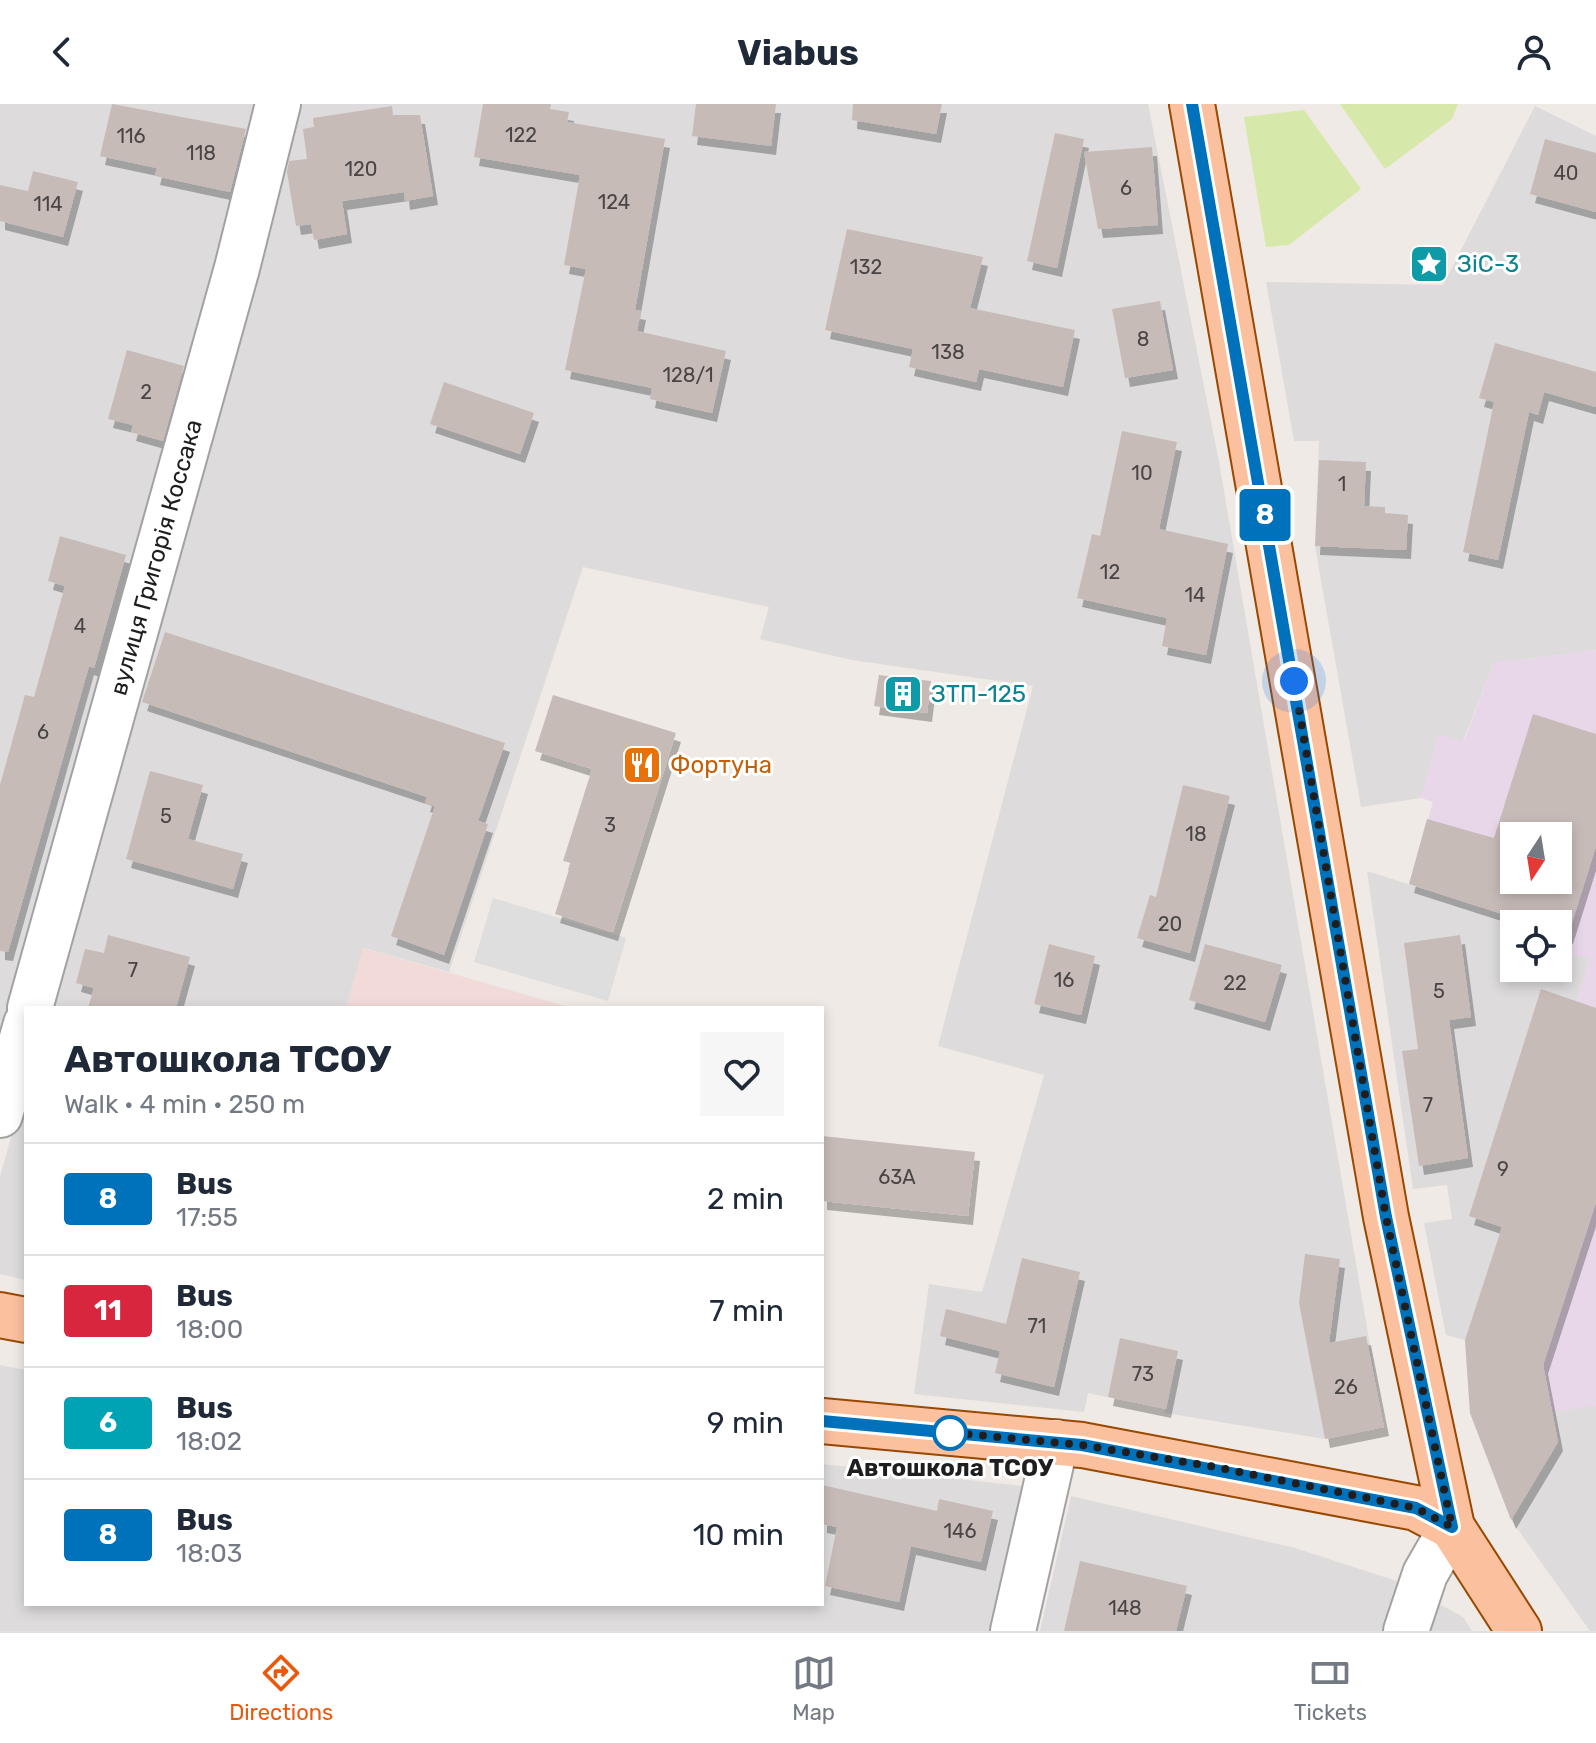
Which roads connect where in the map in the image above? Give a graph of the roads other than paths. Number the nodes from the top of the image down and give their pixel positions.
1 (278, 104) edge
2 (1192, 104) edge
3 (31, 1006) edge
4 (24, 1031) edge
5 (0, 1115) edge
6 (0, 1315) edge
7 (24, 1320) edge
8 (824, 1421) edge
9 (1056, 1442) junction
10 (1452, 1527) junction
11 (1013, 1631) edge
12 (1406, 1631) edge
13 (1519, 1631) edge

1 - 3 street, вулиця Григорія Коссака
2 - 10 main road
4 - 5 street
6 - 7 main road
8 - 9 main road
9 - 10 main road
9 - 11 street
10 - 12 street
10 - 13 main road

